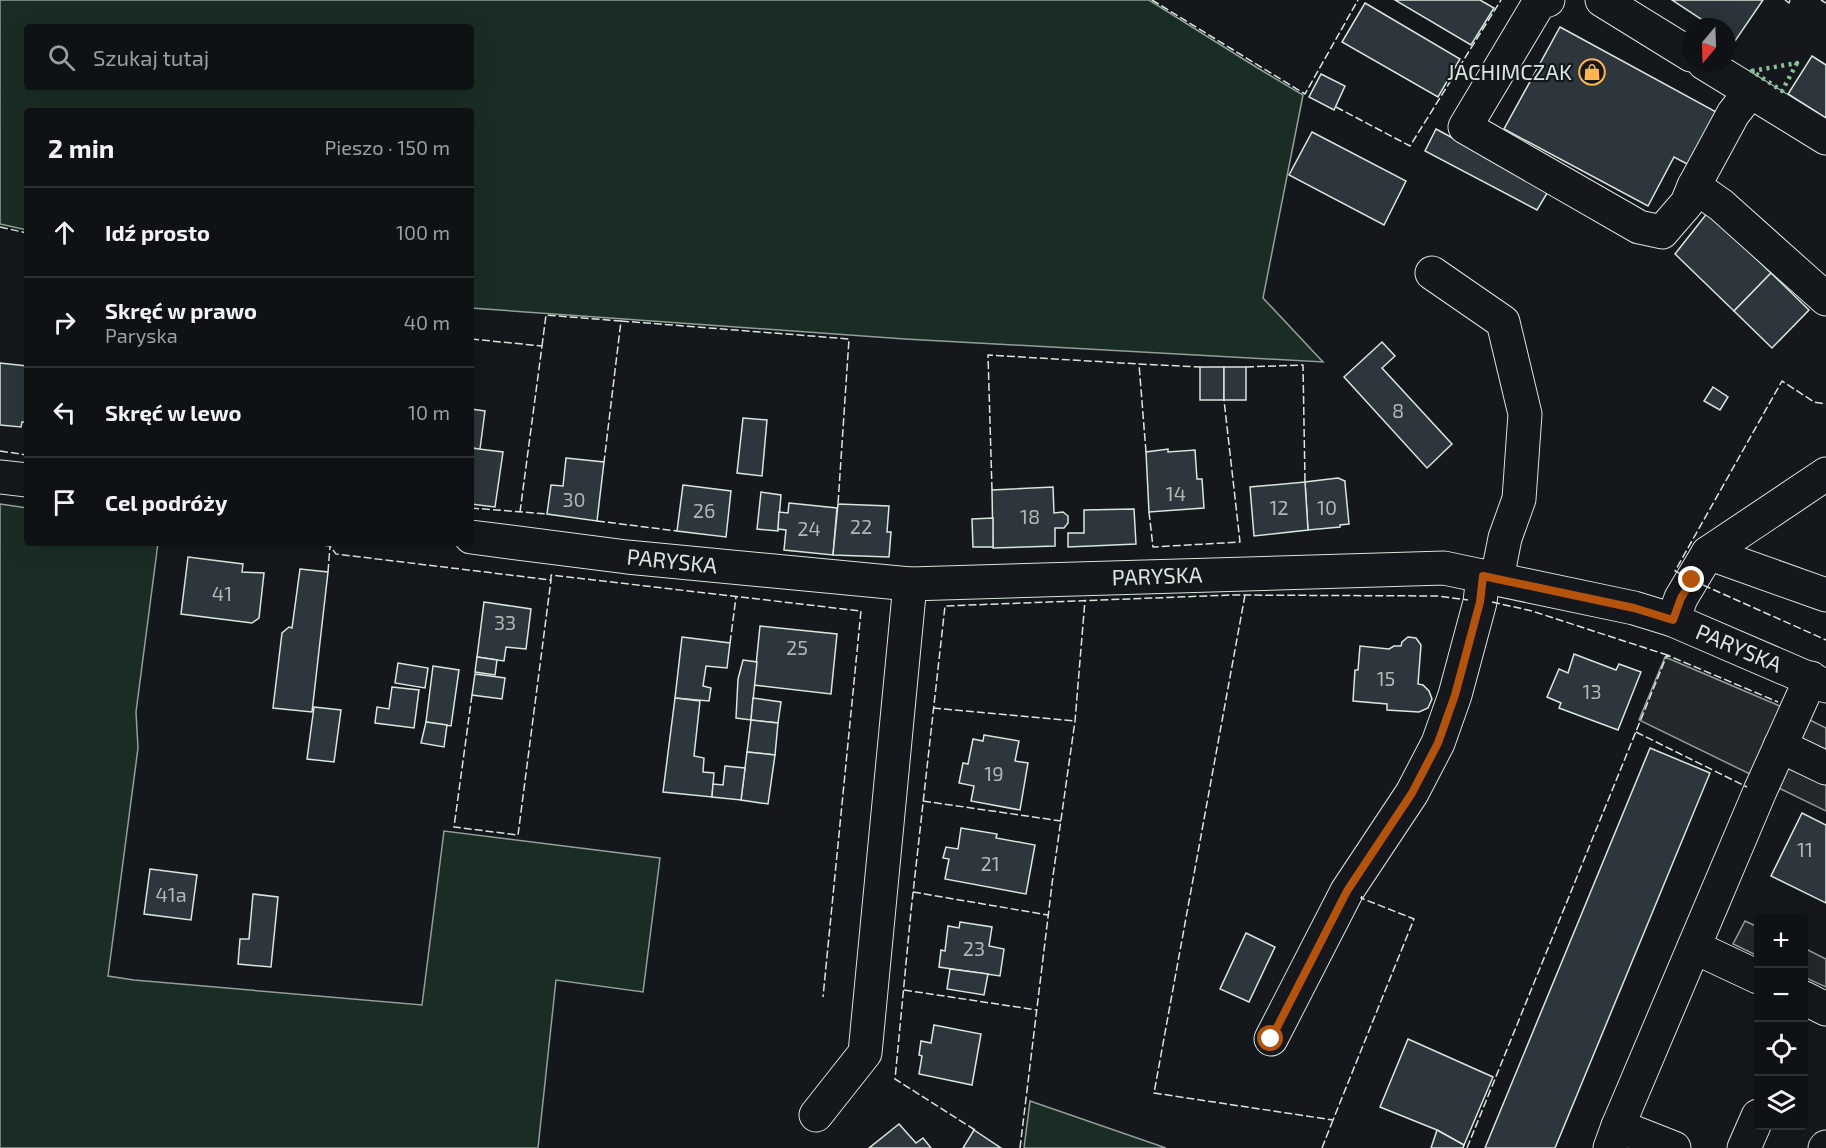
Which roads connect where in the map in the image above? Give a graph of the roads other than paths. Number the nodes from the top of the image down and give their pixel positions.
1 (1548, 0) edge
2 (1602, 0) edge
3 (1682, 49) edge
4 (1718, 72) edge
5 (1750, 92) junction
6 (1826, 138) edge
7 (1694, 186) junction
8 (1432, 273) dead end
9 (1826, 299) edge
10 (1826, 474) edge
11 (0, 477) edge
12 (24, 480) edge
13 (474, 537) edge
14 (1708, 553) junction
15 (1490, 577) junction
16 (910, 584) junction
17 (1826, 595) edge
18 (1673, 620) junction
19 (1819, 682) edge
20 (1780, 746) junction
21 (1826, 768) edge
22 (1694, 947) junction
23 (1754, 975) edge
24 (1271, 1039) dead end
25 (816, 1115) dead end
26 (1754, 1125) edge
27 (1614, 1137) edge
28 (1674, 1148) edge
29 (1744, 1148) edge

1 - 7 street
2 - 3 street
4 - 5 street
5 - 6 street
5 - 7 street
7 - 9 street
8 - 15 street
10 - 14 street
11 - 12 street
13 - 16 street, PARYSKA
14 - 17 street
14 - 18 street
15 - 16 street, PARYSKA
15 - 18 street, PARYSKA
15 - 24 street
16 - 25 street
18 - 19 street, PARYSKA
19 - 20 street
20 - 21 street
20 - 22 street
22 - 23 street
22 - 27 street
26 - 29 street
27 - 28 street

